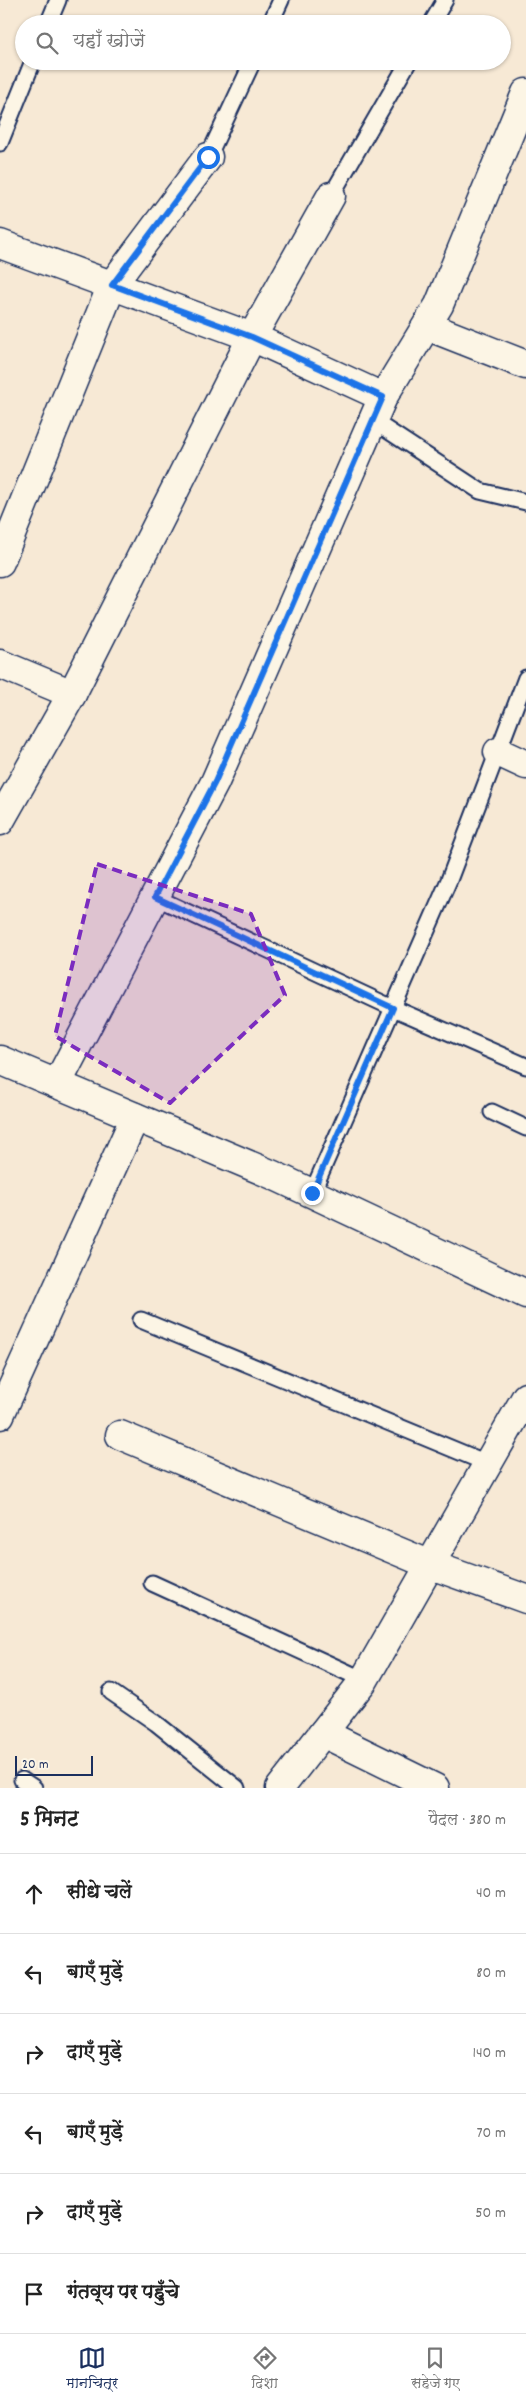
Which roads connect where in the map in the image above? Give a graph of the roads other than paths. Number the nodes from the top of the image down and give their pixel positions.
1 (58, 0) edge
2 (281, 0) edge
3 (445, 0) edge
4 (52, 15) edge
5 (274, 15) edge
6 (436, 15) edge
7 (29, 70) edge
8 (248, 70) edge
9 (404, 70) edge
10 (526, 93) edge
11 (0, 143) edge
12 (208, 157) joint
13 (330, 196) joint
14 (0, 244) edge
15 (112, 285) junction
16 (427, 326) junction
17 (252, 337) junction
18 (526, 365) edge
19 (378, 409) junction
20 (526, 502) edge
21 (0, 562) edge
22 (0, 664) edge
23 (526, 678) edge
24 (72, 694) junction
25 (498, 752) junction
26 (526, 765) edge
27 (0, 821) edge
28 (155, 897) junction
29 (393, 1008) junction
30 (0, 1060) edge
31 (526, 1066) edge
32 (57, 1084) junction
33 (492, 1112) dead end
34 (135, 1117) junction
35 (526, 1128) edge
36 (312, 1193) junction
37 (526, 1294) edge
38 (141, 1320) dead end
39 (526, 1397) edge
40 (0, 1415) edge
41 (120, 1435) dead end
42 (488, 1464) junction
43 (431, 1565) junction
44 (152, 1583) dead end
45 (526, 1598) edge
46 (364, 1680) junction
47 (111, 1692) dead end
48 (323, 1733) junction
49 (237, 1788) edge
50 (280, 1788) edge
51 (435, 1788) edge

1 - 4 lane
2 - 5 lane
3 - 6 lane
7 - 11 lane
8 - 12 lane
9 - 13 lane
10 - 16 street
12 - 15 street
13 - 17 street
14 - 15 street
15 - 17 street
15 - 21 street
16 - 18 street
16 - 19 street
17 - 19 street
17 - 24 street
19 - 20 lane
19 - 28 street
22 - 24 street
23 - 25 lane
24 - 27 street
25 - 26 street
25 - 29 lane
28 - 29 lane
28 - 32 street
29 - 31 lane
29 - 36 lane
30 - 32 street
32 - 34 street
33 - 35 lane
34 - 36 street
34 - 40 street
36 - 37 street
38 - 42 lane
39 - 42 street
41 - 43 street
42 - 43 street
43 - 45 street
43 - 46 street
44 - 46 lane
46 - 48 street
47 - 49 lane
48 - 50 street
48 - 51 street

